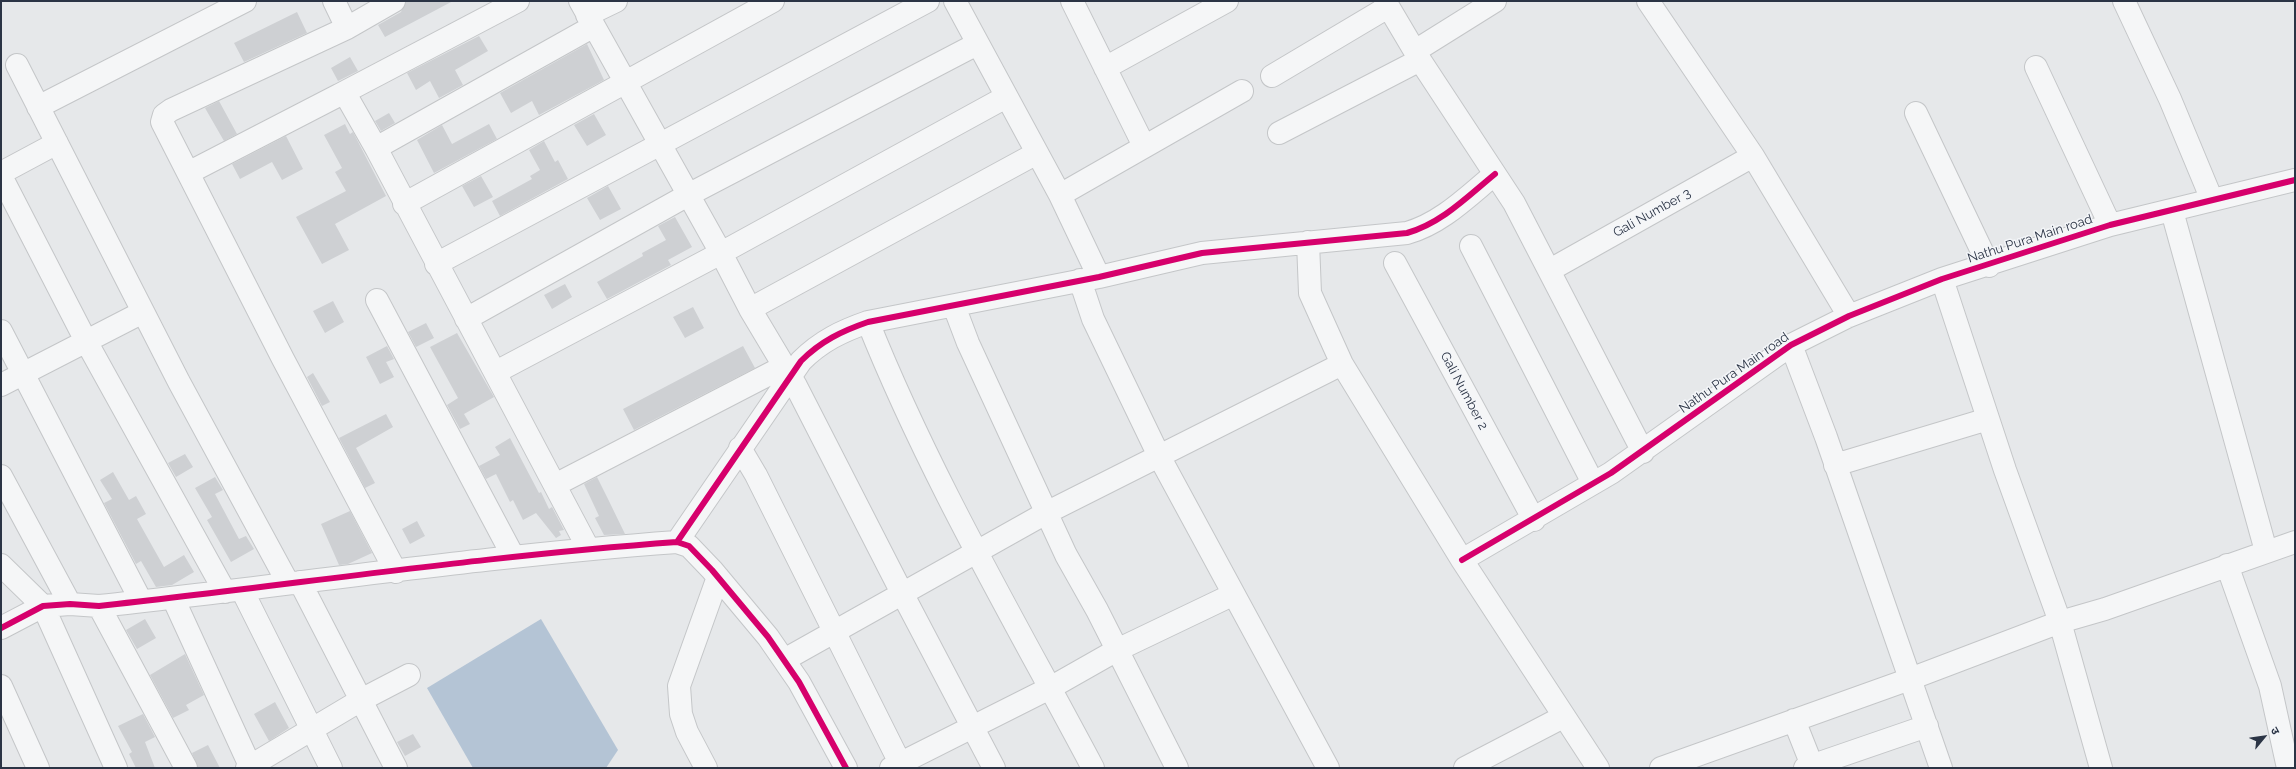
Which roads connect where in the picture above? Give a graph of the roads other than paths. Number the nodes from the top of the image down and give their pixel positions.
1 (245, 1) edge
2 (334, 1) edge
3 (394, 1) edge
4 (518, 1) edge
5 (616, 1) edge
6 (773, 1) edge
7 (928, 1) edge
8 (955, 1) edge
9 (1226, 1) edge
10 (1495, 1) edge
11 (1648, 1) edge
12 (2124, 1) edge
13 (1079, 4) edge
14 (1386, 4) edge
15 (587, 14) edge
16 (347, 28) junction
17 (977, 44) junction
18 (1418, 56) junction
19 (17, 65) dead end
20 (2036, 67) dead end
21 (1105, 68) junction
22 (1272, 76) dead end
23 (625, 82) junction
24 (1242, 91) dead end
25 (339, 95) junction
26 (1006, 97) junction
27 (38, 107) junction
28 (1916, 113) dead end
29 (1279, 133) dead end
30 (57, 143) junction
31 (660, 145) junction
32 (1144, 146) junction
33 (376, 148) junction
34 (1037, 153) junction
35 (1753, 156) junction
36 (188, 173) junction
37 (1, 174) edge
38 (1497, 177) junction
39 (2295, 180) edge
40 (688, 195) junction
41 (1060, 195) junction
42 (2212, 200) junction
43 (404, 204) junction
44 (2172, 211) junction
45 (2110, 225) junction
46 (1471, 246) dead end
47 (721, 253) junction
48 (1308, 254) junction
49 (1395, 263) dead end
50 (436, 264) junction
51 (1989, 266) junction
52 (1550, 270) junction
53 (1942, 279) junction
54 (1087, 281) junction
55 (377, 300) dead end
56 (750, 309) junction
57 (143, 312) junction
58 (956, 312) junction
59 (1849, 316) junction
60 (466, 318) junction
61 (870, 327) junction
62 (1, 331) edge
63 (86, 341) junction
64 (1791, 345) junction
65 (1342, 364) junction
66 (496, 372) junction
67 (22, 374) junction
68 (794, 384) junction
69 (1, 385) edge
70 (1988, 419) junction
71 (743, 451) junction
72 (1643, 452) junction
73 (1159, 456) junction
74 (1835, 465) junction
75 (1, 476) edge
76 (1593, 483) junction
77 (555, 485) junction
78 (1046, 513) junction
79 (1534, 520) junction
80 (2295, 542) edge
81 (683, 544) junction
82 (588, 548) junction
83 (2266, 551) junction
84 (975, 552) junction
85 (513, 556) junction
86 (1462, 560) junction
87 (1, 565) edge
88 (2227, 565) junction
89 (396, 572) junction
90 (715, 573) junction
91 (294, 583) junction
92 (234, 591) junction
93 (902, 593) junction
94 (1232, 595) junction
95 (173, 598) junction
96 (141, 602) junction
97 (70, 604) junction
98 (43, 606) junction
99 (99, 606) junction
100 (2060, 622) junction
101 (1, 628) edge
102 (835, 630) junction
103 (1117, 650) junction
104 (784, 660) junction
105 (410, 675) dead end
106 (1910, 679) junction
107 (1, 686) edge
108 (1050, 688) junction
109 (361, 700) junction
110 (1563, 717) junction
111 (1794, 720) junction
112 (1927, 726) junction
113 (973, 727) junction
114 (311, 730) junction
115 (896, 766) edge
116 (250, 767) edge
117 (1810, 767) edge
118 (38, 768) edge
119 (116, 768) edge
120 (186, 768) edge
121 (331, 768) edge
122 (396, 768) edge
123 (706, 768) edge
124 (846, 768) edge
125 (994, 768) edge
126 (1093, 768) edge
127 (1177, 768) edge
128 (1328, 768) edge
129 (1464, 768) edge
130 (1598, 768) edge
131 (1661, 768) edge
132 (1941, 768) edge
133 (2101, 768) edge
134 (2288, 768) edge

1 - 27 street
2 - 16 street
3 - 16 street
4 - 25 street
5 - 15 street
6 - 23 street
7 - 31 street
8 - 17 street
9 - 21 street
10 - 18 street
11 - 35 street
12 - 42 street
13 - 21 street
14 - 18 street
14 - 22 street
15 - 23 street
15 - 33 street
16 - 36 street
17 - 26 street
17 - 40 street
18 - 29 street
18 - 38 street
19 - 27 street
20 - 45 street
21 - 32 street
23 - 31 street
23 - 43 street
24 - 32 street
25 - 33 street
25 - 36 street
26 - 34 street
26 - 47 street
27 - 30 street
28 - 51 street
30 - 37 street
30 - 57 street
31 - 40 street
31 - 50 street
32 - 41 street
33 - 43 street
34 - 41 street
34 - 56 street
35 - 52 street, Gali Number 3
35 - 59 street
36 - 89 street
37 - 63 street
38 - 48 street
38 - 52 street
39 - 42 street, Nathu Pura Main road
40 - 47 street
40 - 60 street
41 - 54 street
42 - 44 street, Nathu Pura Main road
43 - 50 street
44 - 45 street, Nathu Pura Main road
44 - 83 street
45 - 51 street, Nathu Pura Main road
46 - 76 street
47 - 56 street
47 - 66 street
48 - 54 street
48 - 65 street
49 - 79 street, Gali Number 2
50 - 60 street
51 - 53 street, Nathu Pura Main road
52 - 72 street
53 - 59 street, Nathu Pura Main road
53 - 70 street
54 - 58 street
54 - 73 street
55 - 85 street
56 - 68 street
57 - 63 street
57 - 91 street
58 - 61 street
58 - 78 street
59 - 64 street, Nathu Pura Main road
60 - 66 street
61 - 68 street
61 - 84 street
62 - 67 street
63 - 67 street
63 - 92 street
64 - 72 street, Nathu Pura Main road
64 - 74 street
65 - 73 street
65 - 86 street
66 - 77 street
67 - 69 street
67 - 96 street
68 - 71 street
68 - 77 street
68 - 93 street
70 - 74 street
70 - 100 street
71 - 81 street
71 - 102 street
72 - 76 street, Nathu Pura Main road
73 - 78 street
73 - 94 street
74 - 106 street
75 - 97 street
76 - 79 street, Nathu Pura Main road
77 - 82 street
78 - 84 street
78 - 103 street
79 - 86 street, Nathu Pura Main road
80 - 83 street
81 - 82 street
81 - 90 street
82 - 85 street
83 - 88 street
84 - 93 street
84 - 108 street
85 - 89 street
86 - 110 street
87 - 98 street
88 - 100 street
88 - 134 street
89 - 91 street
90 - 104 street
90 - 123 street
91 - 92 street
91 - 109 street
92 - 95 street
92 - 114 street
93 - 102 street
93 - 113 street
94 - 103 street
94 - 128 street
95 - 96 street
95 - 116 street
96 - 99 street
97 - 98 street
97 - 99 street
98 - 101 street
98 - 119 street
99 - 120 street
100 - 106 street
100 - 133 street
102 - 104 street
102 - 115 street
103 - 108 street
103 - 127 street
104 - 124 street
105 - 109 street
106 - 111 street
106 - 112 street
107 - 118 street
108 - 113 street
108 - 126 street
109 - 114 street
109 - 122 street
110 - 129 street
110 - 130 street
111 - 117 street
111 - 131 street
112 - 117 street
112 - 132 street
113 - 115 street
113 - 125 street
114 - 116 street
114 - 121 street

